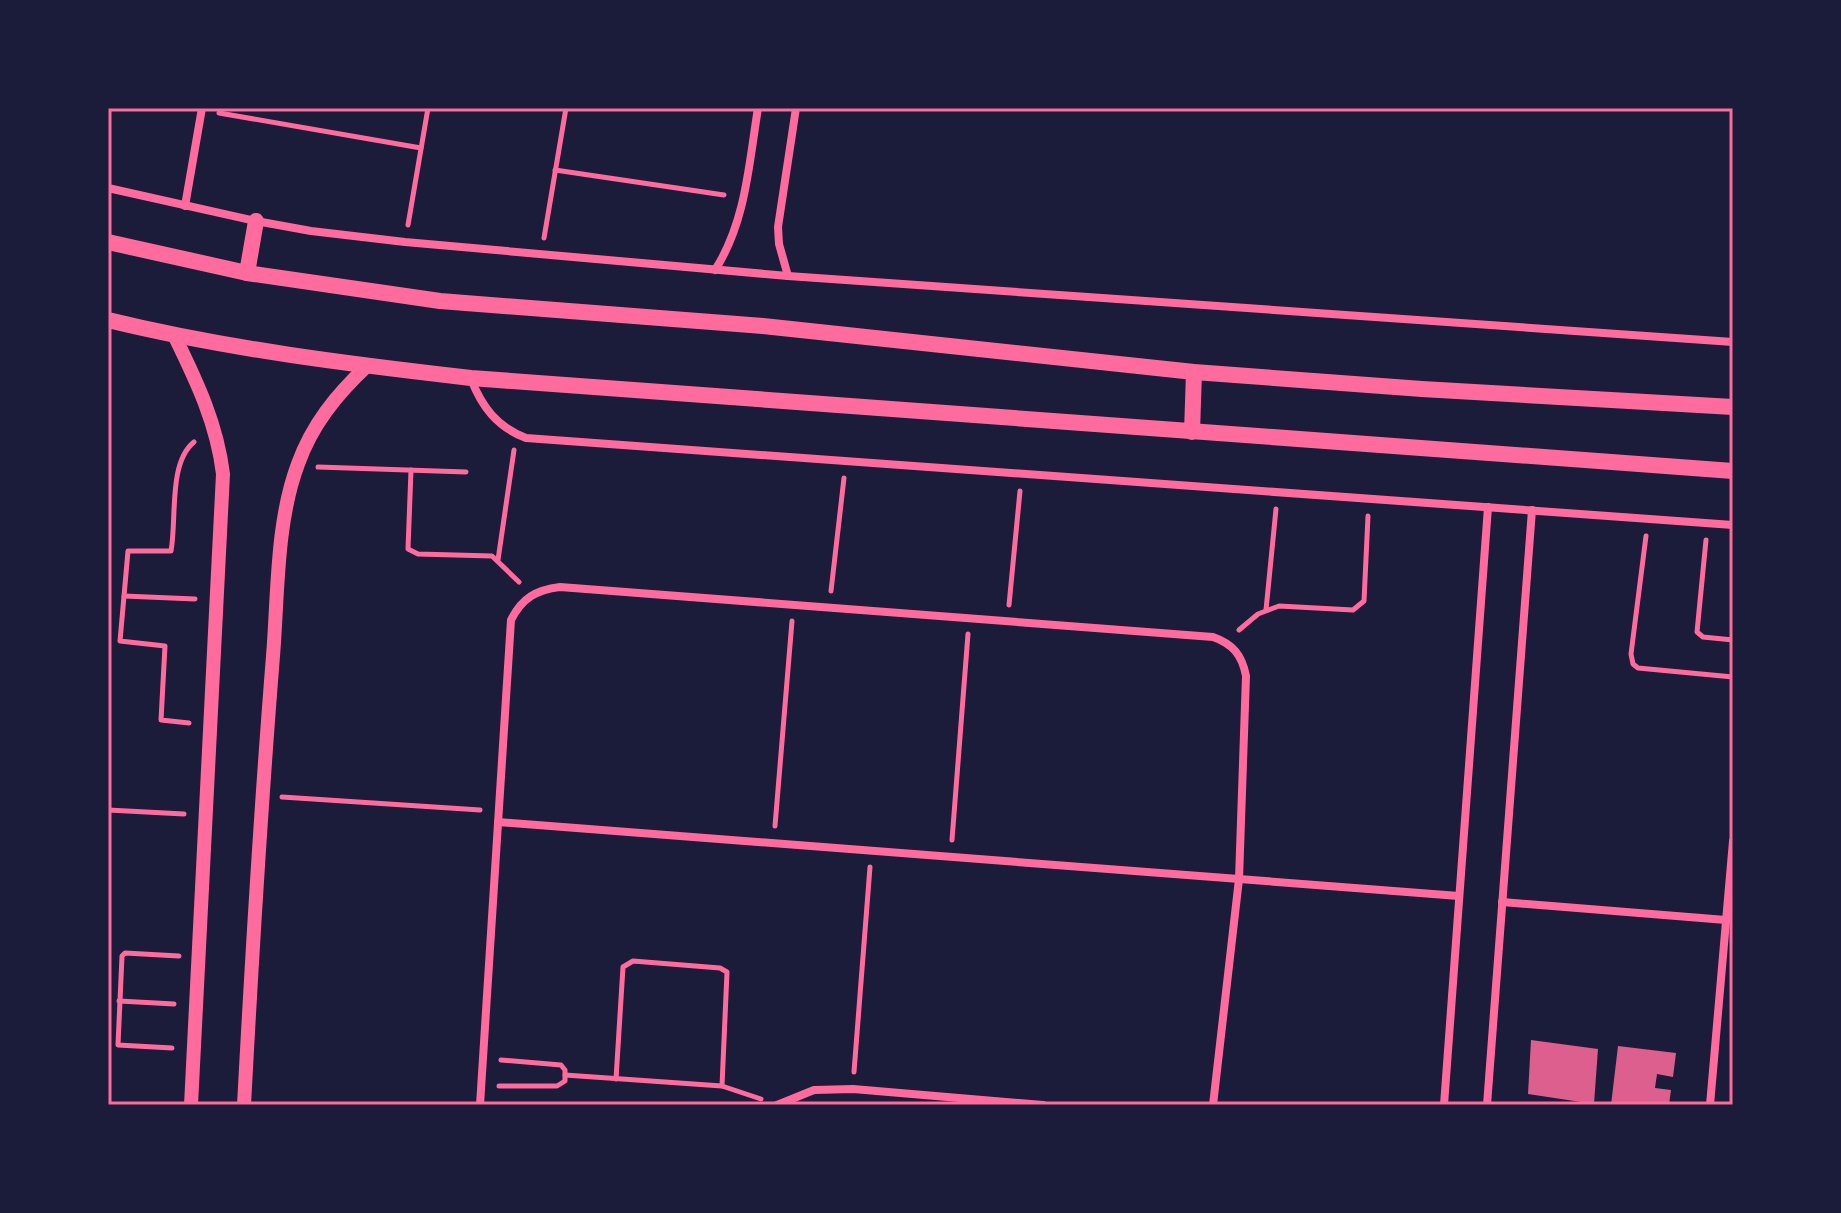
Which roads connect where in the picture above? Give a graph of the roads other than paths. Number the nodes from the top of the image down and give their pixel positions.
1 (758, 108) edge
2 (796, 108) edge
3 (202, 109) edge
4 (108, 188) edge
5 (185, 206) junction
6 (256, 221) junction
7 (108, 242) edge
8 (715, 270) junction
9 (247, 273) junction
10 (788, 276) junction
11 (108, 320) edge
12 (175, 337) junction
13 (1733, 342) edge
14 (367, 366) junction
15 (1194, 372) junction
16 (471, 378) junction
17 (1733, 407) edge
18 (1192, 432) junction
19 (1733, 471) edge
20 (1488, 507) junction
21 (1532, 510) junction
22 (1733, 525) edge
23 (498, 822) junction
24 (1733, 841) edge
25 (1239, 879) junction
26 (1459, 896) junction
27 (1502, 902) junction
28 (1730, 904) edge
29 (1726, 920) junction
30 (191, 1105) edge
31 (244, 1105) edge
32 (480, 1105) edge
33 (777, 1105) edge
34 (1043, 1105) edge
35 (1213, 1105) edge
36 (1444, 1105) edge
37 (1487, 1105) edge
38 (1710, 1105) edge

1 - 8 street
2 - 10 street
3 - 5 street
4 - 5 street
5 - 6 street
6 - 8 street
6 - 9 main road
7 - 9 main road
8 - 10 street
9 - 15 main road
10 - 13 street
11 - 12 main road
12 - 14 main road
12 - 30 street
14 - 16 main road
14 - 31 street
15 - 17 main road
15 - 18 main road
16 - 18 main road
16 - 20 street
18 - 19 main road
20 - 21 street
20 - 26 street
21 - 22 street
21 - 27 street
23 - 25 street
23 - 25 street
23 - 32 street
24 - 28 street
25 - 26 street
25 - 35 street
26 - 36 street
27 - 29 street
27 - 37 street
28 - 29 street
29 - 38 street
33 - 34 street

